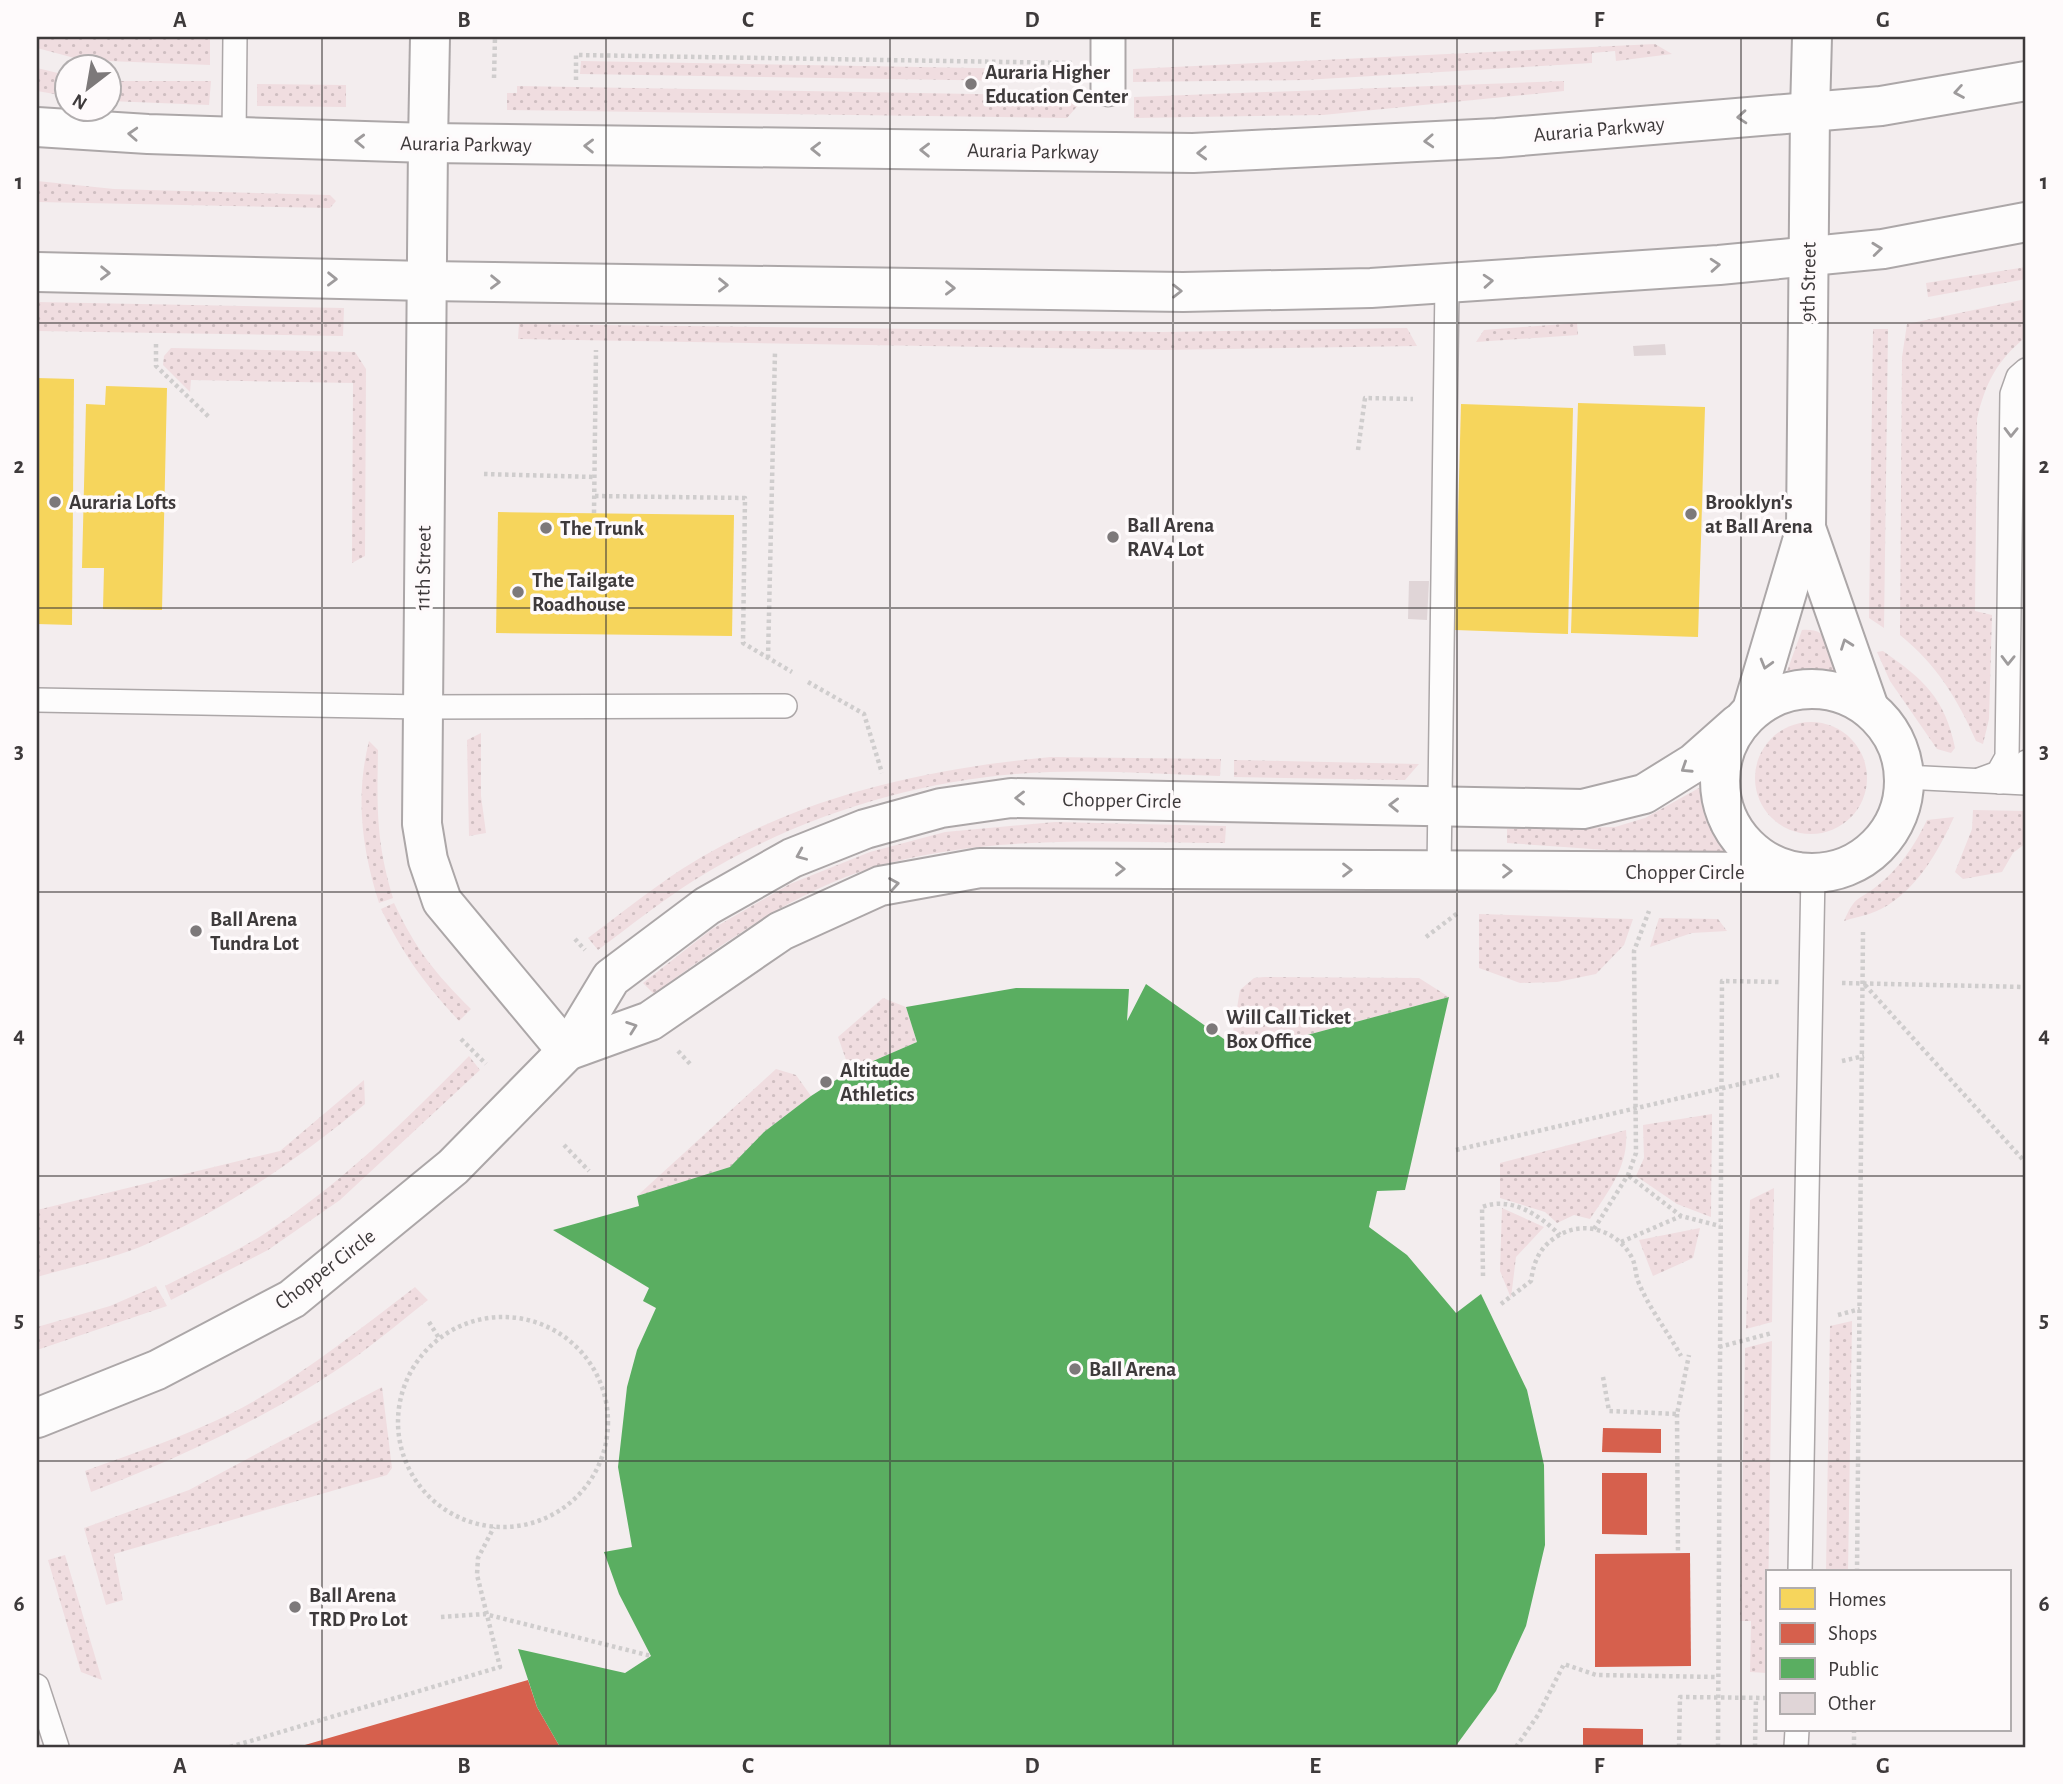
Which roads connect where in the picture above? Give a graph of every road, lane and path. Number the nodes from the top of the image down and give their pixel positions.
1 (235, 37) edge
2 (430, 37) edge
3 (495, 37) edge
4 (1812, 37) edge
5 (1108, 63) edge
6 (494, 78) dead end
7 (576, 80) dead end
8 (2026, 81) edge
9 (1810, 112) junction
10 (37, 127) edge
11 (234, 137) junction
12 (428, 144) junction
13 (2026, 222) edge
14 (1809, 256) junction
15 (37, 272) edge
16 (427, 281) junction
17 (1447, 284) junction
18 (156, 344) dead end
19 (596, 350) dead end
20 (775, 352) dead end
21 (2026, 370) edge
22 (1446, 400) junction
23 (209, 417) dead end
24 (1358, 450) dead end
25 (484, 474) dead end
26 (595, 477) junction
27 (595, 496) junction
28 (594, 513) dead end
29 (1806, 528) junction
30 (743, 643) dead end
31 (768, 659) dead end
32 (37, 700) edge
33 (785, 706) dead end
34 (422, 707) junction
35 (1869, 708) junction
36 (864, 714) dead end
37 (1745, 717) junction
38 (2026, 762) edge
39 (883, 773) dead end
40 (1904, 777) junction
41 (1990, 781) junction
42 (2026, 783) edge
43 (1440, 806) junction
44 (1439, 871) junction
45 (1805, 873) junction
46 (1650, 909) dead end
47 (1863, 932) dead end
48 (1811, 983) junction
49 (1864, 984) junction
50 (2026, 987) edge
51 (460, 1039) dead end
52 (671, 1044) dead end
53 (567, 1051) junction
54 (486, 1064) dead end
55 (692, 1066) dead end
56 (1721, 1088) junction
57 (1634, 1109) junction
58 (564, 1145) dead end
59 (1456, 1150) dead end
60 (2026, 1163) edge
61 (589, 1171) dead end
62 (1628, 1175) junction
63 (1681, 1216) junction
64 (1720, 1226) junction
65 (1594, 1229) junction
66 (1560, 1235) junction
67 (1620, 1242) junction
68 (1483, 1276) dead end
69 (1501, 1304) dead end
70 (429, 1322) dead end
71 (439, 1338) junction
72 (1689, 1355) dead end
73 (1681, 1356) dead end
74 (1603, 1377) dead end
75 (1677, 1414) junction
76 (37, 1418) edge
77 (494, 1527) junction
78 (1678, 1554) dead end
79 (1800, 1570) edge
80 (1857, 1570) edge
81 (485, 1614) junction
82 (442, 1617) dead end
83 (651, 1656) dead end
84 (1718, 1677) junction
85 (37, 1686) edge
86 (1718, 1697) junction
87 (1756, 1698) junction
88 (1766, 1698) edge
89 (57, 1747) edge
90 (230, 1747) edge
91 (1516, 1747) edge
92 (1679, 1747) edge
93 (1718, 1747) edge
94 (1755, 1747) edge

1 - 11 lane
2 - 12 street, 11th Street
3 - 6 path
4 - 9 street, 9th Street
5 - 7 path
8 -> 9 street, Auraria Parkway
9 -> 12 street, Auraria Parkway
9 - 14 street, 9th Street
11 -> 10 street, Auraria Parkway
12 -> 11 street, Auraria Parkway
12 - 16 street, 11th Street
14 -> 13 street
17 -> 14 street
14 - 29 street, 9th Street
15 -> 16 street
16 -> 17 street
16 - 34 street, 11th Street
17 - 22 lane
18 - 23 path
19 - 26 path
20 - 31 path
21 -> 41 lane
22 - 24 path
22 - 43 lane
25 - 26 path
26 - 27 path
27 - 28 path
27 - 30 path
35 -> 29 street, 9th Street
29 -> 37 street, 9th Street
32 - 34 lane
33 - 34 lane
34 - 53 street, 11th Street
35 - 37 street
35 - 40 street
36 - 39 path
37 -> 43 street, Chopper Circle
37 - 45 street
38 - 41 lane
40 - 41 lane
40 - 45 street
41 - 42 lane
43 - 44 lane
43 -> 53 street, Chopper Circle
44 -> 45 street, Chopper Circle
53 -> 44 street, Chopper Circle
45 - 48 lane
46 - 57 path
47 - 49 path
48 - 49 path
48 - 56 path
48 - 79 lane
49 - 50 path
49 - 60 path
49 - 80 path
51 - 54 path
52 - 55 path
53 - 76 street, Chopper Circle
56 - 57 path
56 - 64 path
57 - 59 path
57 - 62 path
58 - 61 path
62 - 63 path
62 - 65 path
63 - 64 path
63 - 67 path
64 - 84 path
65 - 66 path
65 - 67 path
66 - 68 path
66 - 69 path
67 - 73 path
70 - 71 path
71 - 77 path
71 - 77 path
72 - 75 path
74 - 75 path
75 - 78 path
77 - 81 path
81 - 82 path
81 - 83 path
81 - 90 path
84 - 86 path
84 - 91 path
85 - 89 lane
86 - 87 path
86 - 92 path
86 - 93 path
87 - 88 path
87 - 94 path

